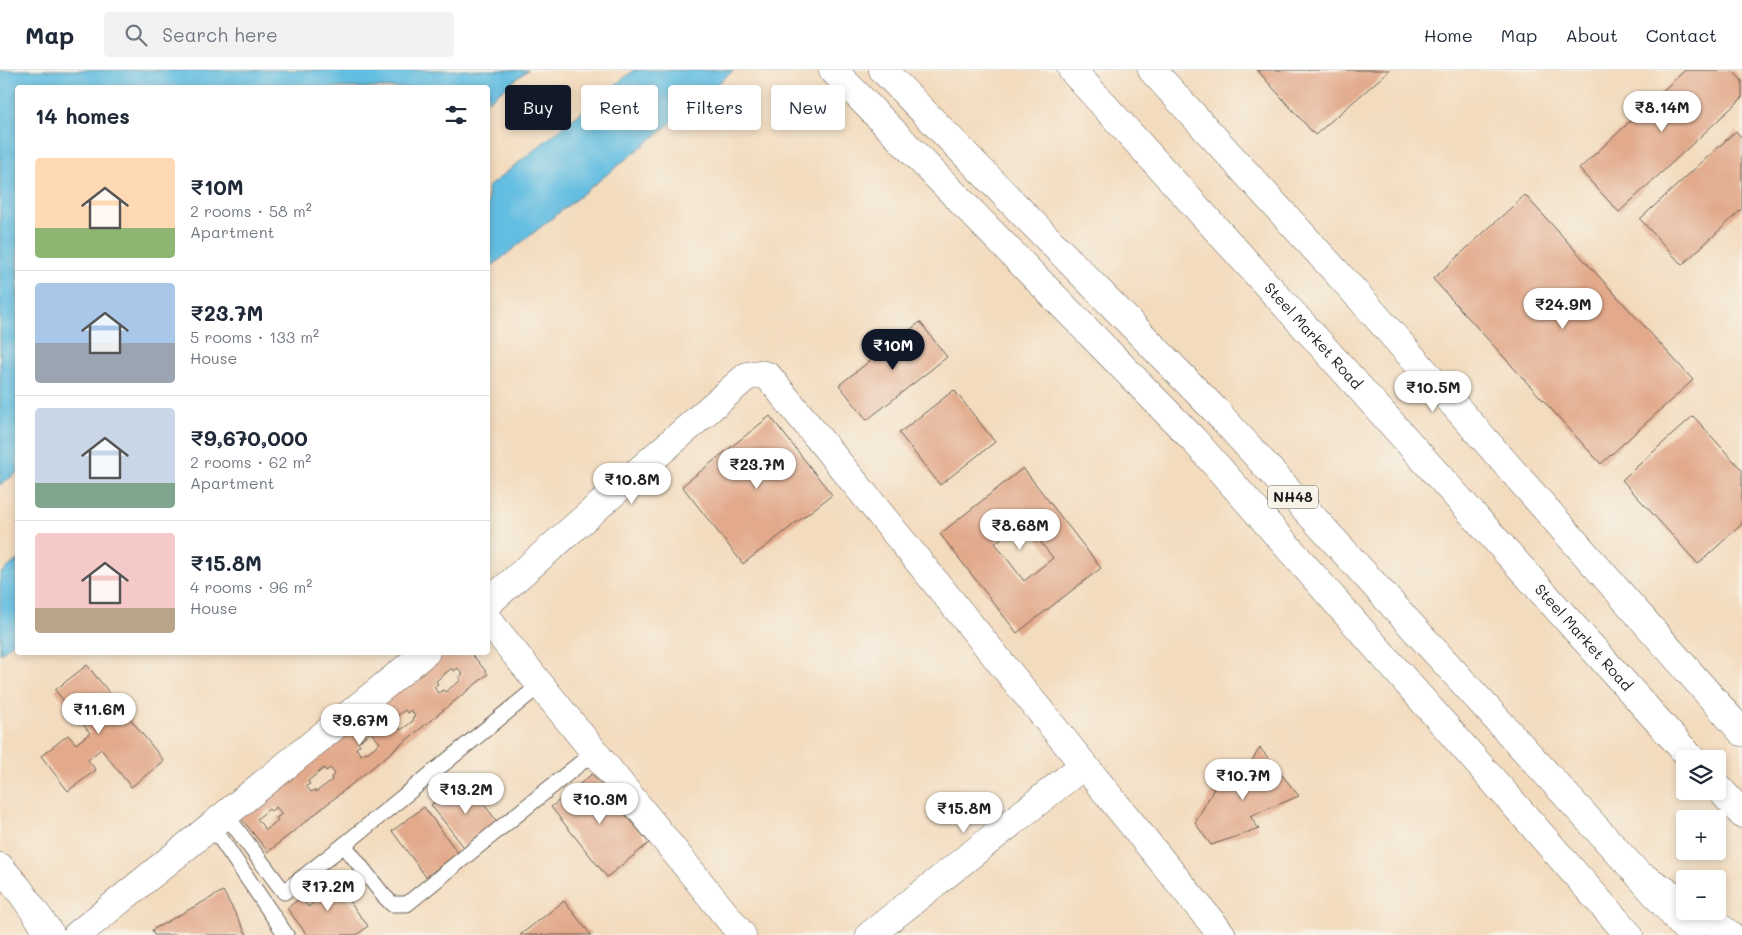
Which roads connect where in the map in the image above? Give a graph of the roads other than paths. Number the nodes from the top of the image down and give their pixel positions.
1 (834, 70) edge
2 (883, 70) edge
3 (1072, 70) edge
4 (1152, 70) edge
5 (490, 601) edge
6 (490, 622) edge
7 (422, 655) edge
8 (540, 685) junction
9 (1742, 732) edge
10 (1684, 750) edge
11 (594, 752) junction
12 (1084, 765) junction
13 (1726, 796) edge
14 (1742, 814) edge
15 (219, 821) junction
16 (344, 846) junction
17 (0, 867) edge
18 (1637, 873) junction
19 (1595, 896) junction
20 (1676, 897) edge
21 (1710, 920) edge
22 (51, 935) edge
23 (77, 935) edge
24 (286, 935) edge
25 (742, 935) edge
26 (870, 935) edge
27 (1222, 935) edge
28 (1617, 935) edge
29 (1630, 935) edge
30 (1691, 935) edge
31 (1730, 935) edge

1 - 19 main road, NH48
2 - 18 main road, NH48
3 - 10 main road, Steel Market Road
4 - 9 main road
5 - 12 main road
6 - 8 main road
7 - 15 main road
8 - 11 main road
8 - 16 lane
11 - 16 lane
11 - 25 main road
12 - 26 main road
12 - 27 main road
13 - 14 main road
15 - 16 lane
15 - 23 main road
15 - 24 lane
17 - 22 main road
18 - 20 main road
18 - 30 main road, NH48
19 - 28 main road
19 - 29 main road, NH48
21 - 31 main road

